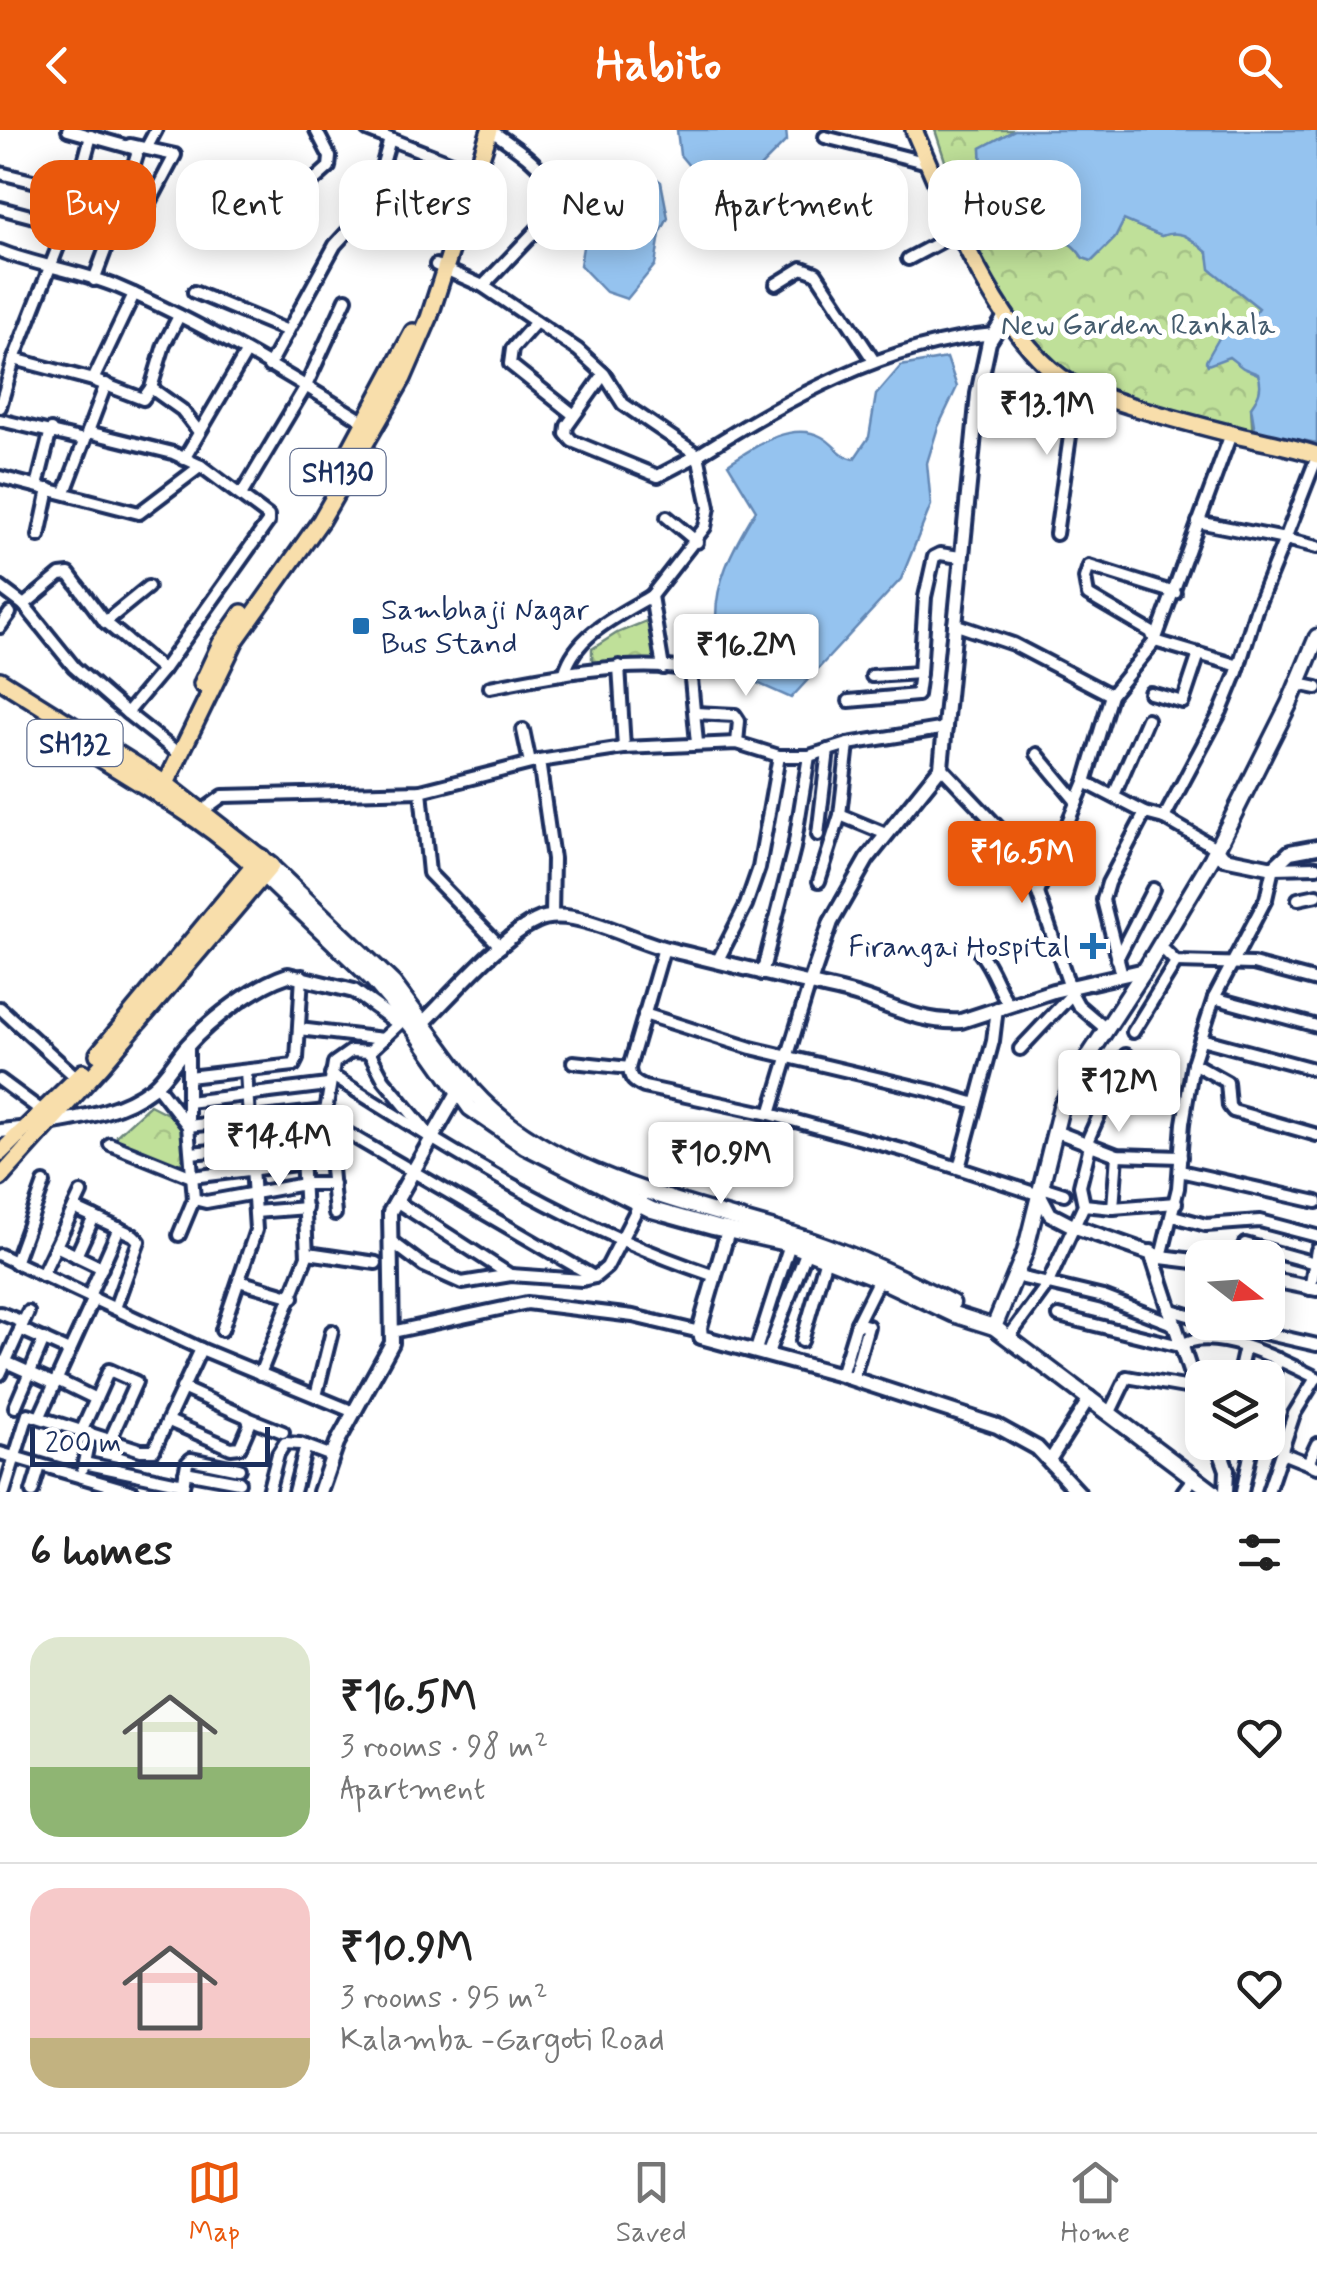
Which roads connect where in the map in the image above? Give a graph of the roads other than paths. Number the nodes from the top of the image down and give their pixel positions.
1 (68, 130) edge
2 (156, 130) edge
3 (316, 130) edge
4 (367, 130) edge
5 (480, 130) edge
6 (490, 130) edge
7 (914, 130) edge
8 (91, 136) junction
9 (825, 138) dead end
10 (390, 139) junction
11 (130, 145) junction
12 (147, 147) junction
13 (85, 160) edge
14 (135, 160) edge
15 (443, 160) edge
16 (475, 160) edge
17 (478, 160) edge
18 (928, 163) joint
19 (0, 173) edge
20 (319, 176) edge
21 (30, 180) edge
22 (156, 190) edge
23 (0, 208) edge
24 (30, 215) edge
25 (928, 248) edge
26 (56, 250) edge
27 (106, 250) edge
28 (447, 250) edge
29 (452, 250) edge
30 (969, 250) edge
31 (0, 251) edge
32 (908, 258) dead end
33 (441, 267) junction
34 (48, 268) junction
35 (94, 280) junction
36 (776, 284) dead end
37 (482, 286) junction
38 (194, 292) dead end
39 (134, 294) junction
40 (346, 299) dead end
41 (1006, 315) junction
42 (179, 316) junction
43 (536, 322) junction
44 (288, 331) junction
45 (994, 334) junction
46 (246, 353) junction
47 (14, 359) junction
48 (874, 361) junction
49 (269, 366) junction
50 (604, 374) junction
51 (93, 380) junction
52 (106, 384) junction
53 (306, 386) junction
54 (1078, 387) junction
55 (151, 388) junction
56 (0, 407) edge
57 (574, 415) junction
58 (0, 420) edge
59 (370, 426) junction
60 (52, 430) junction
61 (199, 432) junction
62 (1231, 434) junction
63 (86, 436) junction
64 (698, 455) junction
65 (1317, 456) edge
66 (184, 458) junction
67 (201, 466) junction
68 (0, 477) edge
69 (37, 486) junction
70 (49, 488) junction
71 (64, 492) junction
72 (241, 495) junction
73 (667, 517) dead end
74 (1198, 522) junction
75 (1056, 534) dead end
76 (39, 536) dead end
77 (1286, 539) junction
78 (696, 542) junction
79 (1317, 548) edge
80 (960, 558) junction
81 (0, 587) edge
82 (148, 587) dead end
83 (1175, 593) junction
84 (651, 596) junction
85 (24, 604) junction
86 (10, 613) dead end
87 (105, 622) junction
88 (954, 624) junction
89 (0, 627) edge
90 (1156, 641) junction
91 (1315, 644) edge
92 (1199, 654) junction
93 (618, 666) junction
94 (1239, 666) junction
95 (663, 668) junction
96 (163, 670) junction
97 (565, 672) junction
98 (920, 673) junction
99 (872, 676) dead end
100 (0, 680) edge
101 (1298, 684) junction
102 (490, 687) dead end
103 (1317, 688) edge
104 (0, 690) edge
105 (1150, 694) dead end
106 (1111, 696) junction
107 (849, 701) dead end
108 (127, 713) junction
109 (695, 713) junction
110 (1147, 719) dead end
111 (946, 728) junction
112 (522, 730) dead end
113 (696, 743) junction
114 (736, 743) junction
115 (848, 744) junction
116 (624, 748) junction
117 (828, 750) junction
118 (175, 751) junction
119 (1037, 754) dead end
120 (779, 756) junction
121 (810, 756) junction
122 (534, 762) junction
123 (941, 766) junction
124 (1085, 782) junction
125 (159, 788) junction
126 (421, 790) junction
127 (1114, 794) junction
128 (1077, 802) junction
129 (198, 813) junction
130 (1145, 813) junction
131 (840, 814) junction
132 (1164, 818) junction
133 (886, 834) junction
134 (818, 835) dead end
135 (1058, 845) junction
136 (1317, 847) edge
137 (1216, 848) junction
138 (1024, 863) junction
139 (262, 866) junction
140 (1317, 867) edge
141 (1273, 868) junction
142 (819, 881) dead end
143 (1153, 889) dead end
144 (1038, 893) junction
145 (1317, 895) edge
146 (1298, 898) dead end
147 (552, 916) junction
148 (1158, 945) junction
149 (502, 946) junction
150 (664, 948) junction
151 (980, 953) dead end
152 (1117, 959) junction
153 (718, 960) junction
154 (1176, 962) junction
155 (1229, 964) junction
156 (1146, 970) junction
157 (762, 974) junction
158 (1122, 975) junction
159 (302, 976) junction
160 (1317, 981) edge
161 (809, 986) junction
162 (1071, 991) junction
163 (1214, 998) junction
164 (1003, 1006) junction
165 (0, 1008) edge
166 (644, 1014) junction
167 (410, 1024) junction
168 (1317, 1026) edge
169 (299, 1028) junction
170 (1106, 1028) junction
171 (1133, 1032) dead end
172 (383, 1038) junction
173 (1202, 1039) junction
174 (188, 1046) junction
175 (1020, 1049) dead end
176 (369, 1052) junction
177 (1126, 1055) dead end
178 (788, 1057) junction
179 (573, 1062) dead end
180 (1194, 1063) junction
181 (629, 1068) junction
182 (1317, 1070) edge
183 (246, 1071) junction
184 (188, 1077) junction
185 (78, 1079) junction
186 (0, 1080) edge
187 (330, 1080) junction
188 (156, 1085) junction
189 (461, 1088) junction
190 (246, 1095) junction
191 (188, 1102) junction
192 (976, 1104) junction
193 (300, 1114) junction
194 (770, 1114) junction
195 (327, 1116) junction
196 (46, 1117) junction
197 (248, 1119) junction
198 (188, 1126) junction
199 (22, 1130) junction
200 (0, 1131) edge
201 (1055, 1132) junction
202 (1317, 1135) edge
203 (434, 1140) junction
204 (303, 1142) junction
205 (110, 1144) dead end
206 (1088, 1145) junction
207 (251, 1147) junction
208 (0, 1153) edge
209 (191, 1153) junction
210 (1117, 1154) junction
211 (1181, 1157) junction
212 (304, 1164) junction
213 (959, 1168) junction
214 (414, 1170) junction
215 (1180, 1171) junction
216 (253, 1172) junction
217 (0, 1178) edge
218 (192, 1178) junction
219 (44, 1183) dead end
220 (304, 1184) junction
221 (333, 1184) junction
222 (1041, 1191) junction
223 (254, 1192) junction
224 (81, 1193) dead end
225 (1064, 1194) dead end
226 (643, 1198) junction
227 (194, 1199) junction
228 (396, 1201) junction
229 (1317, 1202) edge
230 (1176, 1203) junction
231 (1084, 1205) junction
232 (74, 1208) junction
233 (306, 1208) junction
234 (1113, 1208) junction
235 (256, 1212) junction
236 (335, 1214) dead end
237 (1173, 1216) junction
238 (94, 1217) junction
239 (731, 1224) junction
240 (1073, 1226) junction
241 (118, 1228) junction
242 (178, 1236) dead end
243 (1317, 1236) edge
244 (392, 1242) junction
245 (622, 1242) junction
246 (790, 1244) junction
247 (56, 1246) junction
248 (807, 1250) junction
249 (1285, 1251) edge
250 (308, 1253) junction
251 (1156, 1254) junction
252 (76, 1256) junction
253 (1316, 1256) edge
254 (826, 1258) junction
255 (1185, 1259) edge
256 (5, 1262) edge
257 (376, 1263) dead end
258 (102, 1268) junction
259 (42, 1275) junction
260 (511, 1276) junction
261 (715, 1276) junction
262 (1015, 1276) junction
263 (594, 1277) junction
264 (880, 1279) junction
265 (239, 1281) junction
266 (1285, 1282) edge
267 (1047, 1285) junction
268 (1314, 1289) edge
269 (92, 1297) junction
270 (293, 1297) junction
271 (115, 1308) junction
272 (1168, 1310) junction
273 (0, 1313) edge
274 (1185, 1314) edge
275 (967, 1316) junction
276 (1059, 1316) dead end
277 (24, 1321) junction
278 (1173, 1324) junction
279 (994, 1328) junction
280 (222, 1330) dead end
281 (332, 1331) dead end
282 (392, 1332) junction
283 (700, 1332) junction
284 (1009, 1337) junction
285 (1285, 1338) edge
286 (44, 1340) junction
287 (802, 1340) dead end
288 (1317, 1345) edge
289 (1180, 1346) junction
290 (1245, 1347) junction
291 (202, 1348) junction
292 (69, 1350) junction
293 (762, 1352) junction
294 (1185, 1360) edge
295 (1242, 1360) edge
296 (1278, 1360) edge
297 (6, 1362) junction
298 (1285, 1363) edge
299 (30, 1373) junction
300 (0, 1374) edge
301 (260, 1374) junction
302 (847, 1377) junction
303 (1316, 1378) edge
304 (56, 1382) junction
305 (1185, 1387) edge
306 (182, 1388) junction
307 (316, 1396) junction
308 (1090, 1397) junction
309 (96, 1398) junction
310 (15, 1407) dead end
311 (354, 1412) junction
312 (1110, 1412) junction
313 (40, 1416) junction
314 (250, 1419) junction
315 (169, 1421) junction
316 (86, 1431) junction
317 (284, 1432) dead end
318 (110, 1440) junction
319 (1285, 1443) edge
320 (1317, 1444) edge
321 (306, 1446) junction
322 (0, 1453) edge
323 (1285, 1454) edge
324 (332, 1456) junction
325 (14, 1457) junction
326 (1050, 1460) junction
327 (1224, 1460) edge
328 (1250, 1460) edge
329 (1279, 1460) edge
330 (84, 1463) junction
331 (1312, 1465) edge
332 (40, 1466) junction
333 (239, 1468) dead end
334 (1195, 1476) junction
335 (80, 1478) junction
336 (238, 1482) dead end
337 (183, 1483) edge
338 (4, 1492) edge
339 (32, 1492) edge
340 (133, 1492) edge
341 (268, 1492) edge
342 (294, 1492) edge
343 (320, 1492) edge
344 (1078, 1492) edge
345 (1183, 1492) edge
346 (1212, 1492) edge
347 (1226, 1492) edge
348 (1242, 1492) edge
349 (1268, 1492) edge

1 - 8 street
2 - 12 street
3 - 20 street
4 - 10 street
5 - 16 main road, SH130
6 - 17 main road
6 - 37 street
7 - 18 main road
8 - 11 street
8 - 13 street
9 - 18 street
10 - 15 street
10 - 44 street
11 - 12 street
11 - 14 street
12 - 22 street
19 - 21 street
23 - 24 street
25 - 32 street
26 - 34 street
27 - 35 street
28 - 33 main road, SH130
29 - 33 main road, SH130
30 - 41 main road
31 - 34 street
33 - 37 street
33 - 59 main road, SH130
34 - 35 street
34 - 47 street
35 - 39 street
36 - 48 street
37 - 43 street
38 - 44 street
39 - 42 street
39 - 51 street
40 - 53 street
41 - 45 street
41 - 54 main road
42 - 46 street
42 - 55 street
43 - 50 street
43 - 57 street
44 - 49 street
45 - 48 street
45 - 80 street
46 - 49 street
46 - 61 street
47 - 51 street
47 - 56 street
48 - 64 street
49 - 53 street
50 - 57 street
50 - 64 street
51 - 52 street
52 - 55 street
52 - 63 street
53 - 59 street
53 - 72 street
54 - 62 main road
54 - 75 street
55 - 61 street
57 - 64 street
58 - 60 street
59 - 118 main road, SH130
60 - 63 street
60 - 69 street
61 - 66 street
62 - 65 main road
62 - 74 street
63 - 66 street
63 - 71 street
64 - 78 street
65 - 77 street
66 - 67 street
67 - 71 street
67 - 72 street
68 - 69 street
69 - 70 street
70 - 71 street
70 - 76 street
72 - 96 street
73 - 78 street
74 - 77 street
74 - 83 street
77 - 79 street
77 - 94 street
78 - 84 street
80 - 88 street
80 - 98 street
81 - 85 street
82 - 87 street
83 - 90 street
83 - 90 street
84 - 95 street
84 - 97 street
85 - 87 street
85 - 108 street
86 - 89 street
87 - 96 street
88 - 106 street
88 - 111 street
90 - 92 street
90 - 106 street
91 - 101 main road
92 - 94 street
92 - 105 street
93 - 95 street
93 - 97 street
93 - 116 street
94 - 132 street
95 - 109 street
96 - 108 street
97 - 102 street
98 - 99 street
98 - 107 street
100 - 125 main road
101 - 103 street
101 - 137 main road
104 - 125 main road, SH132
106 - 124 street
108 - 118 street
109 - 113 street
109 - 114 street
110 - 127 street
111 - 115 street
111 - 123 street
112 - 122 street
113 - 114 street
113 - 116 street
114 - 120 street
115 - 117 street
115 - 131 street
116 - 122 street
117 - 121 street
117 - 134 street
118 - 125 main road, SH130
119 - 128 street
120 - 121 street
120 - 153 street
121 - 157 street
122 - 126 street
122 - 147 street
123 - 133 street
123 - 138 street
124 - 127 street
124 - 128 street
125 - 129 main road
126 - 129 street
126 - 149 street
127 - 130 street
128 - 135 street
129 - 139 main road
130 - 132 street
130 - 152 street
131 - 133 street
131 - 142 street
132 - 137 street
133 - 161 street
135 - 138 street
135 - 144 street
136 - 141 street
137 - 141 street
137 - 148 main road
138 - 144 street
139 - 167 main road
139 - 185 main road
139 - 196 main road
140 - 141 street
141 - 155 street
143 - 152 street
144 - 162 street
145 - 146 street
147 - 149 street
147 - 150 street
148 - 154 street
148 - 156 main road
149 - 167 street
150 - 153 street
150 - 166 street
151 - 164 street
152 - 158 street
153 - 157 street
154 - 155 street
154 - 171 street
155 - 160 street
155 - 163 street
156 - 158 street
156 - 170 main road
157 - 161 street
158 - 162 street
159 - 167 street
159 - 169 street
159 - 174 street
161 - 164 street
161 - 178 street
162 - 164 street
162 - 170 street
162 - 175 street
163 - 168 street
163 - 173 street
164 - 192 street
165 - 185 street
166 - 178 street
166 - 181 street
167 - 172 street
167 - 189 main road
169 - 172 street
169 - 183 street
170 - 201 main road
172 - 176 street
173 - 180 street
173 - 182 street
174 - 184 street
174 - 188 street
176 - 187 street
176 - 203 street
177 - 206 street
178 - 192 street
178 - 194 street
179 - 181 street
180 - 202 street
180 - 211 street
181 - 194 street
183 - 184 street
183 - 190 street
184 - 191 street
185 - 196 main road
186 - 196 street
187 - 190 street
187 - 195 street
187 - 203 street
188 - 196 street
188 - 198 street
189 - 203 street
189 - 226 main road
190 - 191 street
190 - 197 street
191 - 198 street
192 - 213 street
193 - 195 street
193 - 197 street
193 - 204 street
194 - 213 street
195 - 214 street
195 - 221 street
196 - 199 main road
196 - 217 main road
197 - 198 street
197 - 207 street
198 - 209 street
199 - 200 street
199 - 208 main road
201 - 206 street
201 - 222 main road
203 - 214 street
203 - 245 street
204 - 207 street
204 - 212 street
205 - 218 street
206 - 210 street
206 - 231 street
207 - 209 street
207 - 216 street
209 - 218 street
210 - 211 street
210 - 234 street
211 - 215 street
212 - 216 street
212 - 220 street
213 - 222 street
214 - 228 street
214 - 263 street
215 - 229 street
215 - 230 street
216 - 218 street
216 - 223 street
218 - 227 street
219 - 256 street
220 - 221 street
220 - 223 street
220 - 233 street
221 - 236 street
222 - 225 street
222 - 240 street
222 - 262 main road
223 - 227 street
223 - 235 street
224 - 232 street
226 - 239 main road
226 - 245 street
227 - 242 street
228 - 244 street
228 - 260 street
230 - 234 street
230 - 237 street
231 - 234 street
231 - 240 street
232 - 238 street
232 - 247 street
233 - 235 street
233 - 250 street
235 - 265 street
237 - 243 street
237 - 251 street
238 - 241 street
238 - 252 street
239 - 246 main road
239 - 261 street
239 - 275 main road
240 - 251 street
240 - 267 street
241 - 258 street
241 - 271 street
244 - 260 street
244 - 282 street
245 - 261 street
245 - 263 street
246 - 248 main road
246 - 293 street
247 - 252 street
247 - 259 street
248 - 254 main road
248 - 293 street
249 - 253 street
250 - 257 street
250 - 270 street
251 - 255 street
251 - 272 street
252 - 258 street
253 - 268 street
254 - 264 main road
254 - 287 street
256 - 259 street
258 - 269 street
259 - 269 street
260 - 263 street
261 - 283 street
262 - 267 street
262 - 279 main road
264 - 275 main road
264 - 302 street
265 - 270 street
265 - 280 street
266 - 268 street
267 - 278 street
267 - 284 street
269 - 271 street
269 - 292 street
270 - 301 street
271 - 291 street
272 - 274 street
272 - 278 street
273 - 277 street
275 - 279 main road
276 - 289 street
277 - 286 street
277 - 297 street
278 - 289 street
279 - 284 main road
281 - 307 street
282 - 283 street
282 - 311 street
283 - 293 street
284 - 308 main road
285 - 288 street
286 - 292 street
286 - 299 street
289 - 290 street
289 - 294 street
290 - 295 street
290 - 296 street
291 - 301 street
291 - 306 street
292 - 304 street
293 - 302 street
297 - 299 street
297 - 300 street
298 - 303 street
299 - 304 street
299 - 310 street
301 - 307 street
302 - 326 street
303 - 319 street
304 - 309 street
304 - 313 street
305 - 312 street
306 - 314 street
306 - 315 street
307 - 311 street
308 - 312 main road
308 - 326 street
309 - 316 street
309 - 318 street
311 - 324 street
312 - 334 main road
313 - 316 street
313 - 325 street
314 - 315 street
314 - 317 street
315 - 318 street
316 - 318 street
316 - 330 street
320 - 331 street
321 - 324 street
321 - 341 street
321 - 342 street
322 - 325 street
323 - 331 street
324 - 343 street
325 - 332 street
325 - 338 street
326 - 344 street
327 - 347 street
328 - 348 street
329 - 349 street
330 - 335 street
330 - 337 street
332 - 335 street
332 - 339 street
333 - 337 street
334 - 345 street
334 - 346 main road
335 - 340 street
336 - 337 street

